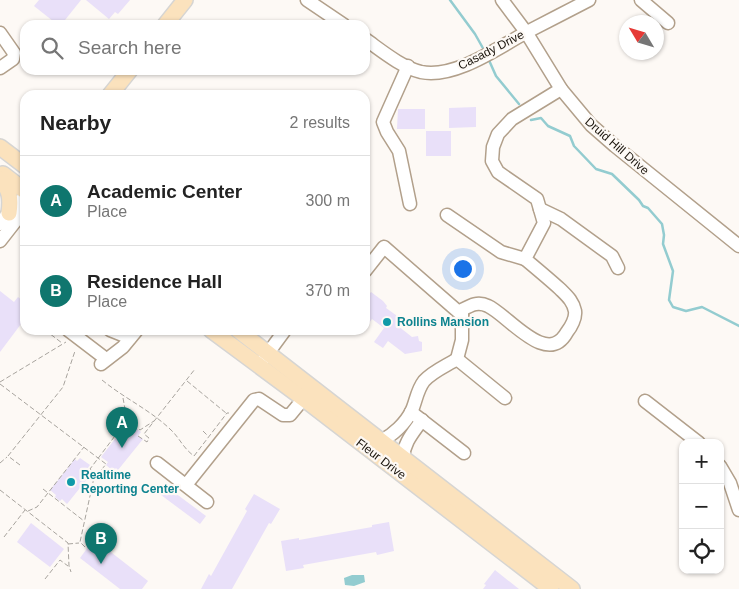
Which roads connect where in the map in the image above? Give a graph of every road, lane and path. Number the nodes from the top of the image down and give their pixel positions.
1 (185, 0) edge
2 (307, 0) edge
3 (502, 0) edge
4 (589, 0) edge
5 (641, 0) edge
6 (169, 20) edge
7 (337, 20) edge
8 (668, 23) dead end
9 (526, 32) junction
10 (0, 33) edge
11 (370, 42) edge
12 (408, 66) junction
13 (0, 68) edge
14 (126, 75) edge
15 (562, 89) junction
16 (114, 90) edge
17 (0, 146) edge
18 (20, 162) edge
19 (0, 171) edge
20 (0, 179) edge
21 (20, 186) edge
22 (20, 201) edge
23 (410, 204) dead end
24 (540, 209) junction
25 (20, 215) edge
26 (446, 215) dead end
27 (4, 218) edge
28 (0, 240) edge
29 (739, 246) edge
30 (525, 259) junction
31 (370, 265) edge
32 (618, 268) dead end
33 (462, 315) junction
34 (51, 335) edge
35 (70, 335) edge
36 (72, 335) edge
37 (74, 335) edge
38 (132, 335) edge
39 (218, 335) edge
40 (245, 335) edge
41 (281, 335) edge
42 (63, 344) junction
43 (268, 353) junction
44 (457, 359) junction
45 (258, 366) junction
46 (195, 369) dead end
47 (102, 380) dead end
48 (186, 381) junction
49 (0, 383) edge
50 (308, 393) junction
51 (123, 397) junction
52 (504, 398) dead end
53 (645, 401) dead end
54 (411, 412) junction
55 (227, 414) dead end
56 (40, 415) junction
57 (156, 419) junction
58 (127, 420) junction
59 (422, 420) junction
60 (203, 431) dead end
61 (395, 431) junction
62 (138, 436) dead end
63 (209, 436) dead end
64 (694, 439) edge
65 (407, 440) junction
66 (381, 441) junction
67 (84, 448) junction
68 (464, 453) dead end
69 (8, 456) junction
70 (194, 456) dead end
71 (98, 458) junction
72 (404, 458) junction
73 (157, 463) dead end
74 (0, 464) edge
75 (20, 466) dead end
76 (724, 473) edge
77 (93, 480) junction
78 (186, 485) junction
79 (43, 489) dead end
80 (0, 490) edge
81 (48, 493) junction
82 (206, 502) dead end
83 (738, 504) edge
84 (26, 510) junction
85 (84, 522) junction
86 (4, 537) dead end
87 (80, 543) junction
88 (68, 544) junction
89 (85, 547) dead end
90 (69, 566) junction
91 (71, 572) dead end
92 (45, 579) dead end
93 (551, 589) edge
94 (572, 589) edge

1 - 6 main road
2 - 7 street
3 - 9 street, Druid Hill Drive
4 - 9 street, Casady Drive
5 - 8 street
9 - 12 street, Casady Drive
9 - 15 street, Druid Hill Drive
10 - 13 street
11 - 12 street, Casady Drive
12 - 23 street
14 - 16 main road
15 - 24 street
15 - 29 street, Druid Hill Drive
17 - 18 main road
19 - 21 main road
20 - 27 main road
22 - 27 street
24 - 30 street
24 - 32 street
25 - 28 street
26 - 30 street
30 - 33 street
31 - 33 street
33 - 44 street
34 - 42 path
35 - 42 path
36 - 56 path
37 - 38 street
39 - 45 main road, Fleur Drive
40 - 43 main road, Fleur Drive
41 - 43 street
42 - 49 path
43 - 45 street
43 - 50 main road, Fleur Drive
44 - 52 street
44 - 54 street
45 - 50 main road, Fleur Drive
46 - 48 path
47 - 51 path
48 - 55 path
48 - 57 path
49 - 56 path
50 - 66 main road, Fleur Drive
50 - 78 street
50 - 93 main road, Fleur Drive
51 - 57 path
51 - 58 path
53 - 64 street
54 - 59 street
54 - 61 street
56 - 67 path
56 - 69 path
57 - 58 path
57 - 62 path
57 - 70 path
58 - 71 path
59 - 65 street
59 - 68 street
60 - 63 path
61 - 65 street
61 - 66 street
65 - 72 street
66 - 72 main road, Fleur Drive
67 - 71 path
67 - 81 path
69 - 74 path
69 - 75 path
71 - 77 path
71 - 77 path
72 - 94 main road, Fleur Drive
73 - 78 street
76 - 83 street
77 - 85 path
78 - 82 street
79 - 81 path
80 - 84 path
81 - 84 path
81 - 85 path
84 - 86 path
84 - 88 path
85 - 87 path
87 - 88 path
87 - 89 path
88 - 90 path
90 - 91 path
90 - 92 path

